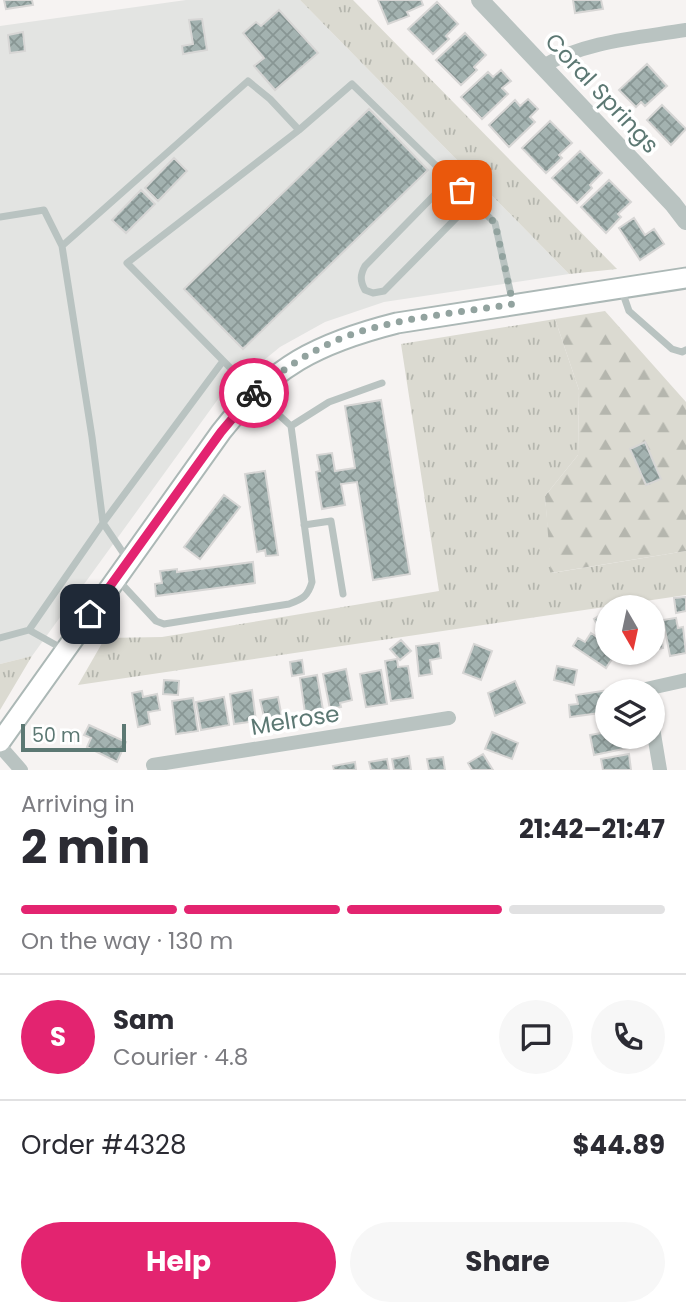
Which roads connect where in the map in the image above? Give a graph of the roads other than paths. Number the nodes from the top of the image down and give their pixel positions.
1 (480, 0) edge
2 (686, 30) edge
3 (543, 66) junction
4 (299, 130) junction
5 (450, 179) junction
6 (473, 201) junction
7 (0, 217) edge
8 (686, 221) edge
9 (62, 246) junction
10 (686, 278) edge
11 (621, 287) junction
12 (513, 304) junction
13 (686, 350) edge
14 (223, 361) junction
15 (382, 383) dead end
16 (255, 393) junction
17 (291, 426) junction
18 (103, 523) junction
19 (304, 525) junction
20 (128, 560) junction
21 (116, 578) junction
22 (343, 594) dead end
23 (29, 630) junction
24 (0, 638) edge
25 (64, 649) junction
26 (686, 680) edge
27 (665, 685) edge
28 (449, 718) dead end
29 (0, 744) edge
30 (656, 749) edge
31 (21, 770) edge
32 (156, 770) edge
33 (660, 770) edge

1 - 3 street, Coral Springs
2 - 3 street
3 - 8 street, Coral Springs
4 - 5 lane
4 - 9 lane
4 - 14 lane
5 - 6 lane
5 - 6 lane
6 - 12 lane
7 - 9 lane
9 - 18 lane
10 - 11 main road
11 - 12 main road
11 - 13 lane
12 - 16 main road
14 - 16 lane
14 - 18 lane
15 - 17 lane
16 - 17 lane
16 - 20 main road
17 - 19 lane
18 - 20 lane
18 - 23 lane
19 - 21 lane
19 - 22 lane
20 - 21 main road
21 - 25 main road
23 - 24 lane
23 - 25 lane
25 - 29 main road
26 - 27 street
28 - 32 street, Melrose
29 - 31 street
30 - 33 street

